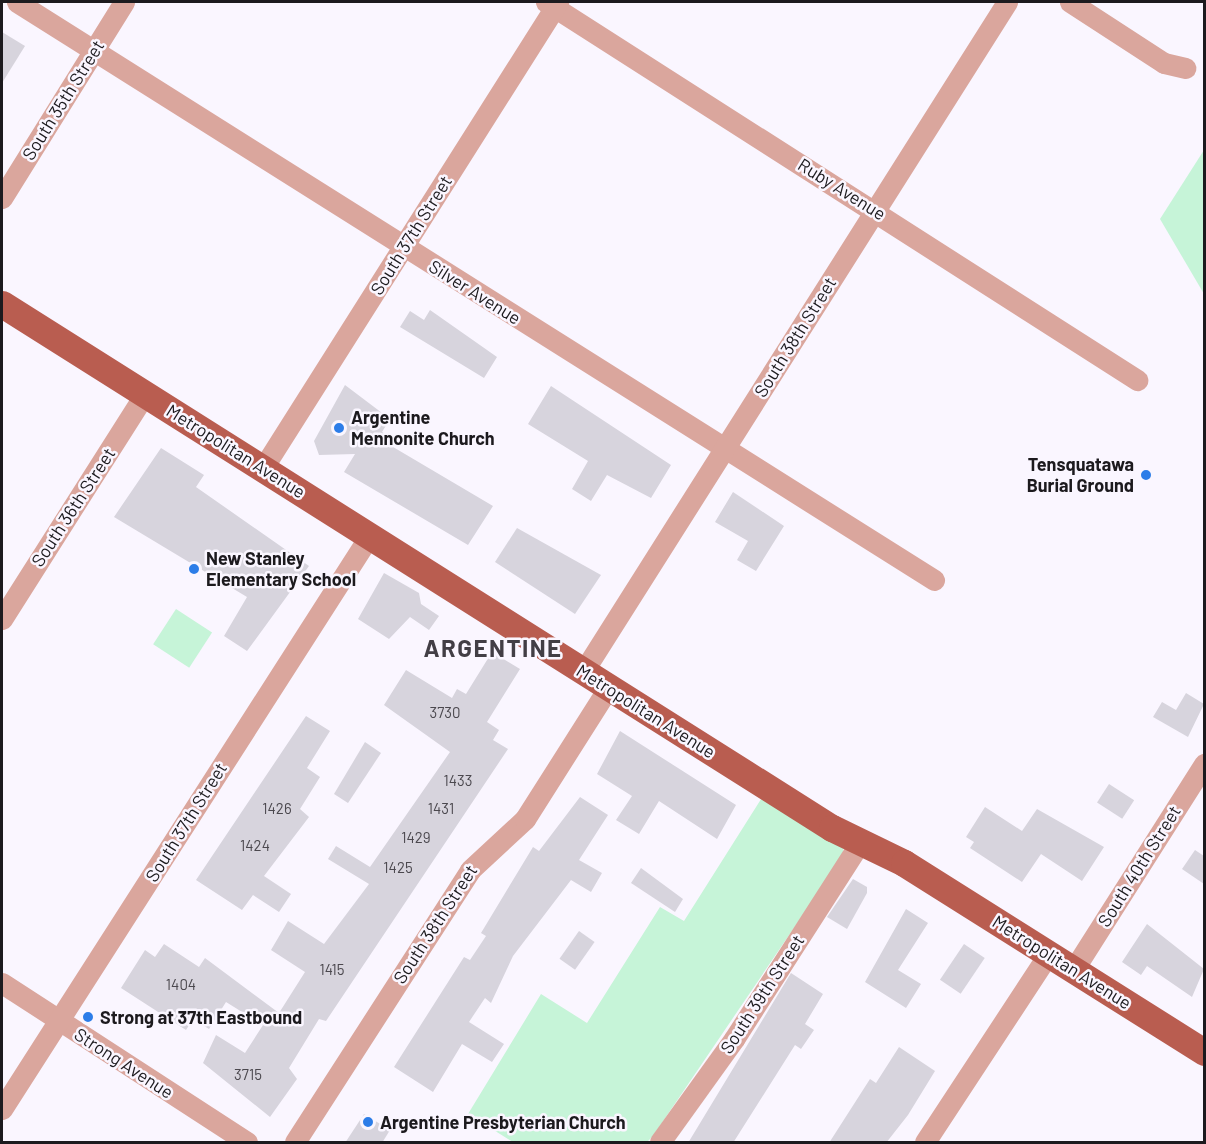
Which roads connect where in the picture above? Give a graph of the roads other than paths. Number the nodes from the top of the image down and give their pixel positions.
1 (17, 2) edge
2 (124, 2) edge
3 (1007, 2) edge
4 (1070, 2) edge
5 (553, 3) edge
6 (93, 51) junction
7 (1185, 68) dead end
8 (2, 198) edge
9 (876, 210) junction
10 (403, 247) junction
11 (2, 304) edge
12 (1137, 380) dead end
13 (145, 394) junction
14 (724, 450) junction
15 (263, 468) junction
16 (370, 535) junction
17 (934, 580) dead end
18 (2, 619) edge
19 (583, 672) junction
20 (608, 688) junction
21 (1204, 764) edge
22 (860, 843) junction
23 (1049, 952) junction
24 (1074, 969) junction
25 (2, 983) edge
26 (59, 1020) junction
27 (1204, 1052) edge
28 (2, 1109) edge
29 (247, 1143) edge
30 (295, 1143) edge
31 (660, 1143) edge
32 (925, 1143) edge

1 - 6 street, Silver Avenue
2 - 6 street, South 35th Street
3 - 9 street, South 38th Street
4 - 7 street
5 - 9 street, Ruby Avenue
5 - 10 street, South 37th Street
6 - 8 street, South 35th Street
6 - 10 street, Silver Avenue
9 - 12 street, Ruby Avenue
9 - 14 street, South 38th Street
10 - 14 street, Silver Avenue
10 - 15 street, South 37th Street
11 - 13 main road, Metropolitan Avenue
13 - 15 main road, Metropolitan Avenue
13 - 18 street, South 36th Street
14 - 17 street, Silver Avenue
14 - 19 street, South 38th Street
15 - 16 main road, Metropolitan Avenue
16 - 19 main road, Metropolitan Avenue
16 - 26 street, South 37th Street
19 - 20 main road, Metropolitan Avenue
20 - 22 main road, Metropolitan Avenue
20 - 30 street, South 38th Street
21 - 24 street, South 40th Street
22 - 23 main road, Metropolitan Avenue
22 - 31 street, South 39th Street
23 - 24 main road, Metropolitan Avenue
23 - 32 street
24 - 27 main road, Metropolitan Avenue
25 - 26 street, Strong Avenue
26 - 28 street, South 37th Street
26 - 29 street, Strong Avenue

